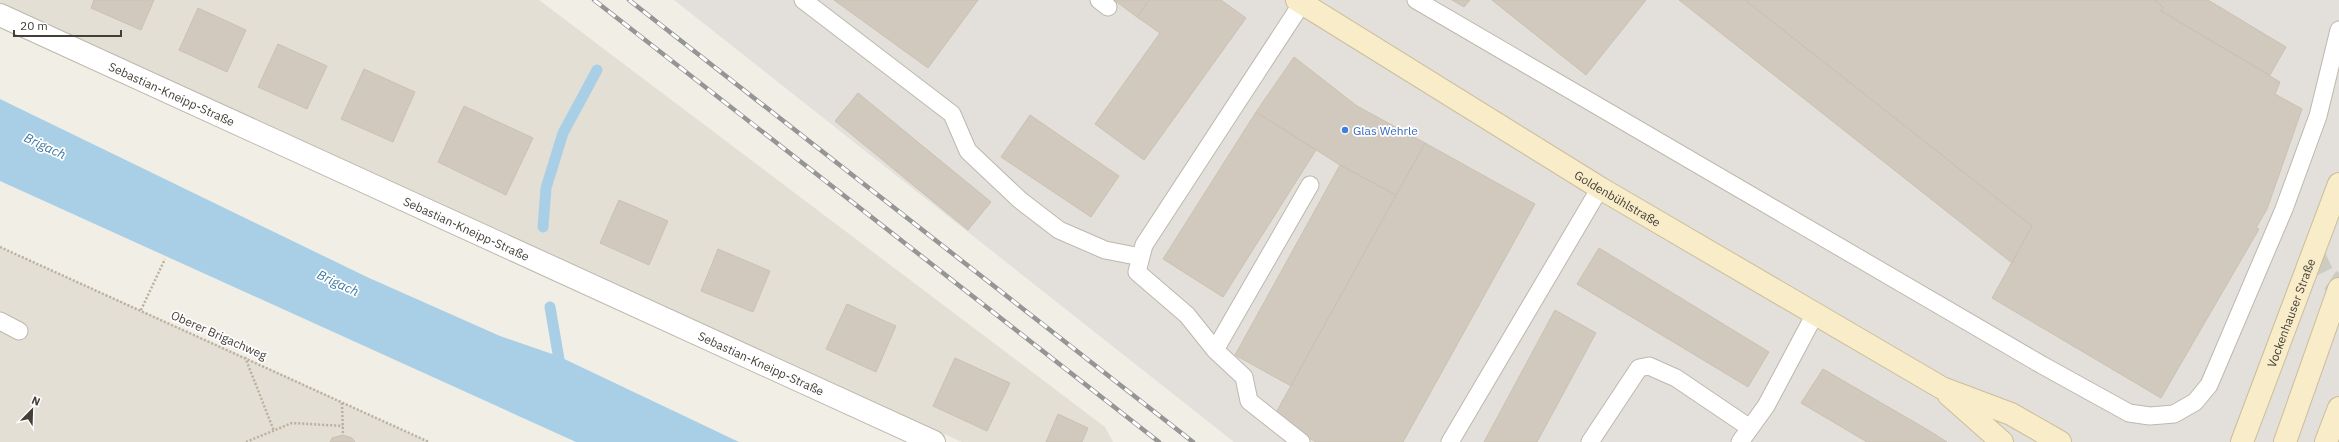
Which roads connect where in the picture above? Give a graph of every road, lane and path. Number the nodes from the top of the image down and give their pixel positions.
1 (803, 0) edge
2 (1416, 0) edge
3 (1300, 2) edge
4 (0, 15) edge
5 (2339, 30) edge
6 (2339, 184) edge
7 (1310, 185) dead end
8 (1600, 188) junction
9 (0, 247) edge
10 (1141, 257) junction
11 (165, 259) dead end
12 (2339, 289) edge
13 (141, 310) junction
14 (1815, 314) junction
15 (0, 321) edge
16 (19, 331) dead end
17 (1215, 350) junction
18 (245, 357) junction
19 (1942, 388) junction
20 (342, 403) junction
21 (2339, 408) edge
22 (343, 426) junction
23 (274, 431) junction
24 (343, 435) dead end
25 (1745, 435) edge
26 (2241, 440) edge
27 (246, 442) edge
28 (429, 442) edge
29 (934, 442) edge
30 (1301, 442) edge
31 (1450, 442) edge
32 (1590, 442) edge
33 (2002, 442) edge
34 (2060, 442) edge
35 (2285, 442) edge
36 (2326, 442) edge

1 - 10 lane
2 - 5 lane
3 - 8 street, Goldenbühlstraße
3 - 10 lane
4 - 29 street, Sebastian-Kneipp-Straße
6 - 26 street, Vockenhauser Straße
7 - 17 lane
8 - 14 street, Goldenbühlstraße
8 - 31 lane
9 - 13 path, Oberer Brigachweg
10 - 17 lane
11 - 13 path
12 - 35 street
13 - 18 path, Oberer Brigachweg
14 - 19 street, Goldenbühlstraße
14 - 25 lane
15 - 16 lane
17 - 30 lane
18 - 20 path, Oberer Brigachweg
18 - 23 path
19 - 33 street, Goldenbühlstraße
19 - 34 street, Goldenbühlstraße
20 - 22 path
20 - 28 path, Oberer Brigachweg
21 - 36 street
22 - 23 path
22 - 24 path
23 - 27 path
25 - 32 lane

